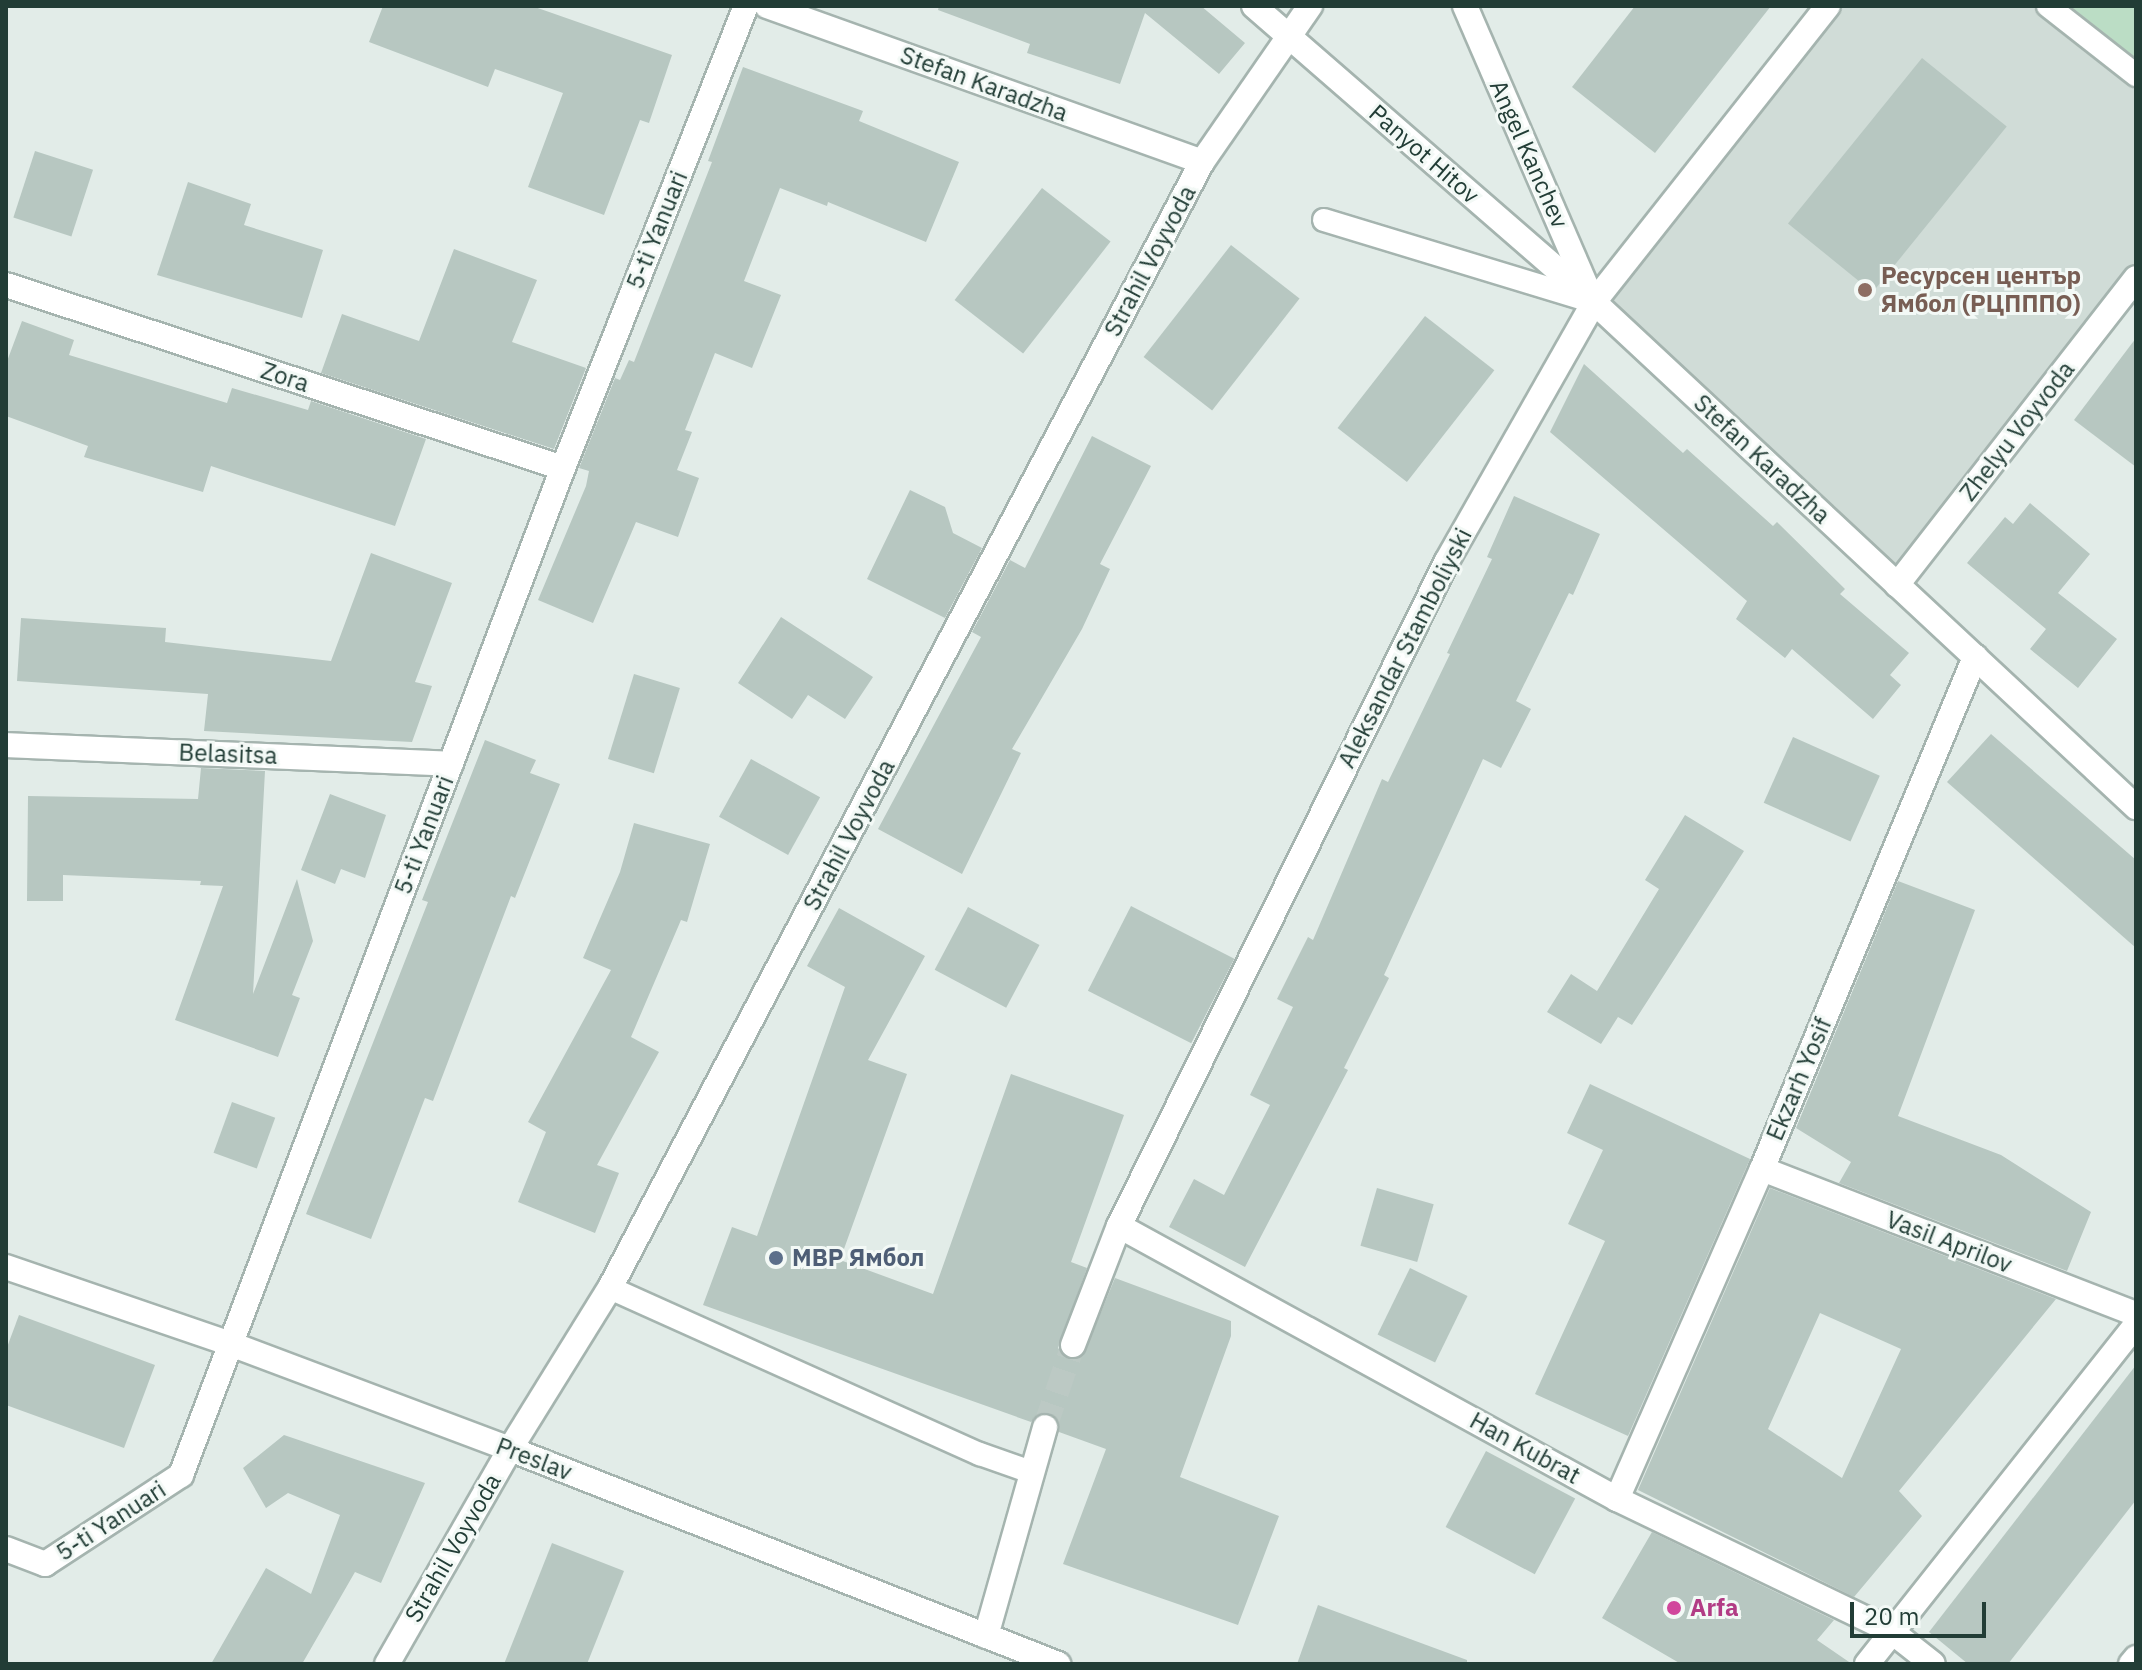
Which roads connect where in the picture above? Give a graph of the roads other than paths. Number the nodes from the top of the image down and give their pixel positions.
1 (746, 6) edge
2 (767, 6) edge
3 (1254, 6) edge
4 (1310, 6) edge
5 (1465, 6) edge
6 (1828, 6) edge
7 (2048, 6) edge
8 (1288, 36) junction
9 (2136, 75) edge
10 (1202, 162) junction
11 (1324, 220) dead end
12 (2136, 278) edge
13 (6, 285) edge
14 (1594, 302) junction
15 (563, 468) junction
16 (1897, 585) junction
17 (1975, 657) junction
18 (6, 745) edge
19 (451, 764) junction
20 (2136, 807) edge
21 (1762, 1169) junction
22 (1119, 1226) junction
23 (6, 1267) edge
24 (610, 1288) junction
25 (2136, 1314) edge
26 (2136, 1324) edge
27 (228, 1343) junction
28 (1073, 1345) tunnel mouth
29 (1045, 1427) tunnel mouth
30 (510, 1449) junction
31 (1031, 1472) junction
32 (1617, 1499) junction
33 (6, 1549) edge
34 (1891, 1631) junction
35 (986, 1636) junction
36 (2136, 1658) edge
37 (387, 1664) edge
38 (1058, 1664) edge
39 (1867, 1664) edge
40 (1933, 1664) edge
41 (2131, 1664) edge

1 - 15 street, 5-ti Yanuari
2 - 10 street, Stefan Karadzha
3 - 8 street, Panyot Hitov
4 - 8 street, Strahil Voyvoda
5 - 14 street, Angel Kanchev
6 - 14 street, Aleksandar Stamboliyski
7 - 9 lane
8 - 10 street, Strahil Voyvoda
8 - 14 street, Panyot Hitov
10 - 24 street, Strahil Voyvoda
11 - 14 lane, Stefan Karadzha
12 - 16 street, Zhelyu Voyvoda
13 - 15 street, Zora
14 - 16 street, Stefan Karadzha
14 - 22 street, Aleksandar Stamboliyski
15 - 19 street, 5-ti Yanuari
16 - 17 street, Stefan Karadzha
17 - 20 street, Stefan Karadzha
17 - 21 street, Ekzarh Yosif
18 - 19 street, Belasitsa
19 - 27 street, 5-ti Yanuari
21 - 25 street, Vasil Aprilov
21 - 32 street, Ekzarh Yosif
22 - 28 street, Aleksandar Stamboliyski
22 - 32 street, Han Kubrat
23 - 27 street, Preslav
24 - 30 street, Strahil Voyvoda
24 - 31 lane
26 - 34 street
27 - 30 street, Preslav
27 - 33 street, 5-ti Yanuari
29 - 31 street
30 - 35 street, Preslav
30 - 37 street, Strahil Voyvoda
31 - 35 street
32 - 34 street, Han Kubrat
34 - 39 street
34 - 40 street, Han Kubrat
35 - 38 street, Preslav
36 - 41 street

